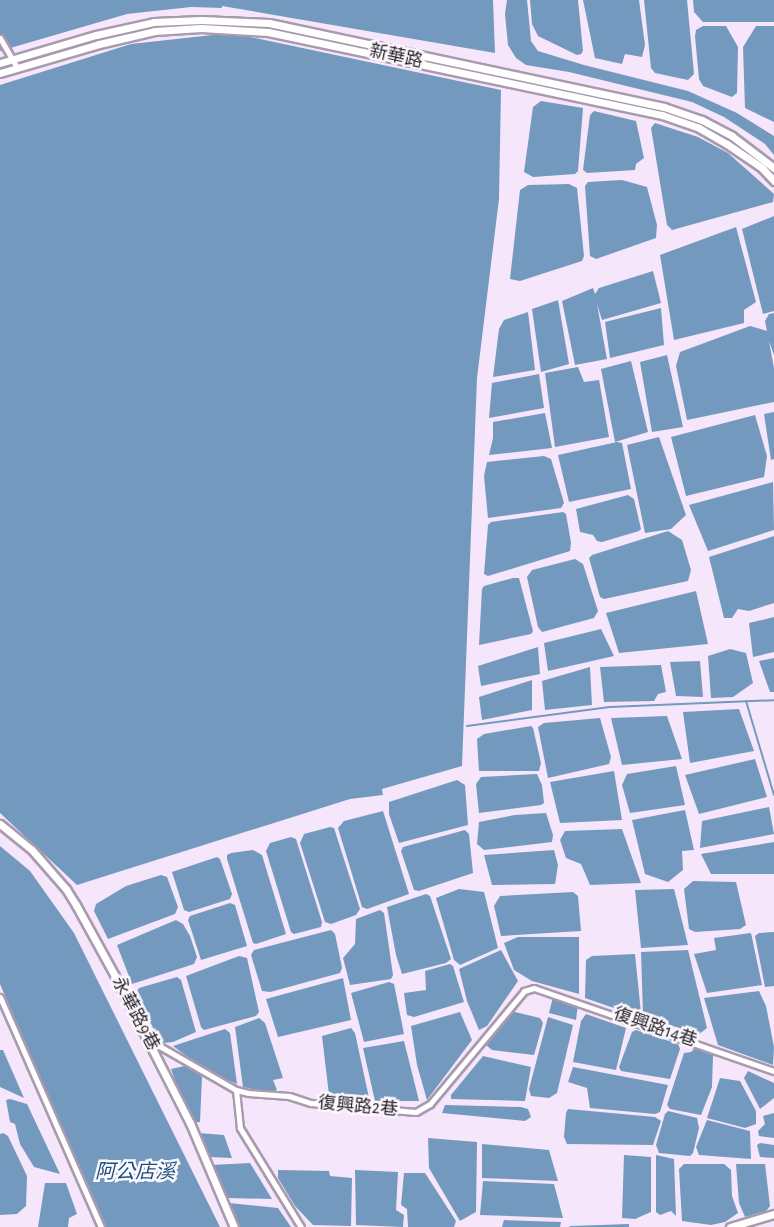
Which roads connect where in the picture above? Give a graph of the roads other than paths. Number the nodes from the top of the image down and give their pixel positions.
1 (0, 38) edge
2 (13, 59) junction
3 (0, 63) edge
4 (17, 68) junction
5 (0, 73) edge
6 (774, 168) edge
7 (774, 181) edge
8 (0, 824) edge
9 (534, 988) joint
10 (0, 997) edge
11 (149, 1040) junction
12 (774, 1071) edge
13 (236, 1090) junction
14 (774, 1214) edge
15 (101, 1227) edge
16 (234, 1227) edge
17 (301, 1227) edge
18 (730, 1227) edge

1 - 2 street
2 - 3 street, 新華路
2 - 4 street
2 - 6 street, 新華路
4 - 5 street, 新華路
4 - 7 street, 新華路
8 - 11 street, 永華路9巷
9 - 12 street, 復興路14巷
9 - 13 street, 復興路2巷
10 - 15 street
11 - 13 street, 復興路2巷
11 - 16 street, 永華路9巷
13 - 17 street
14 - 18 street

